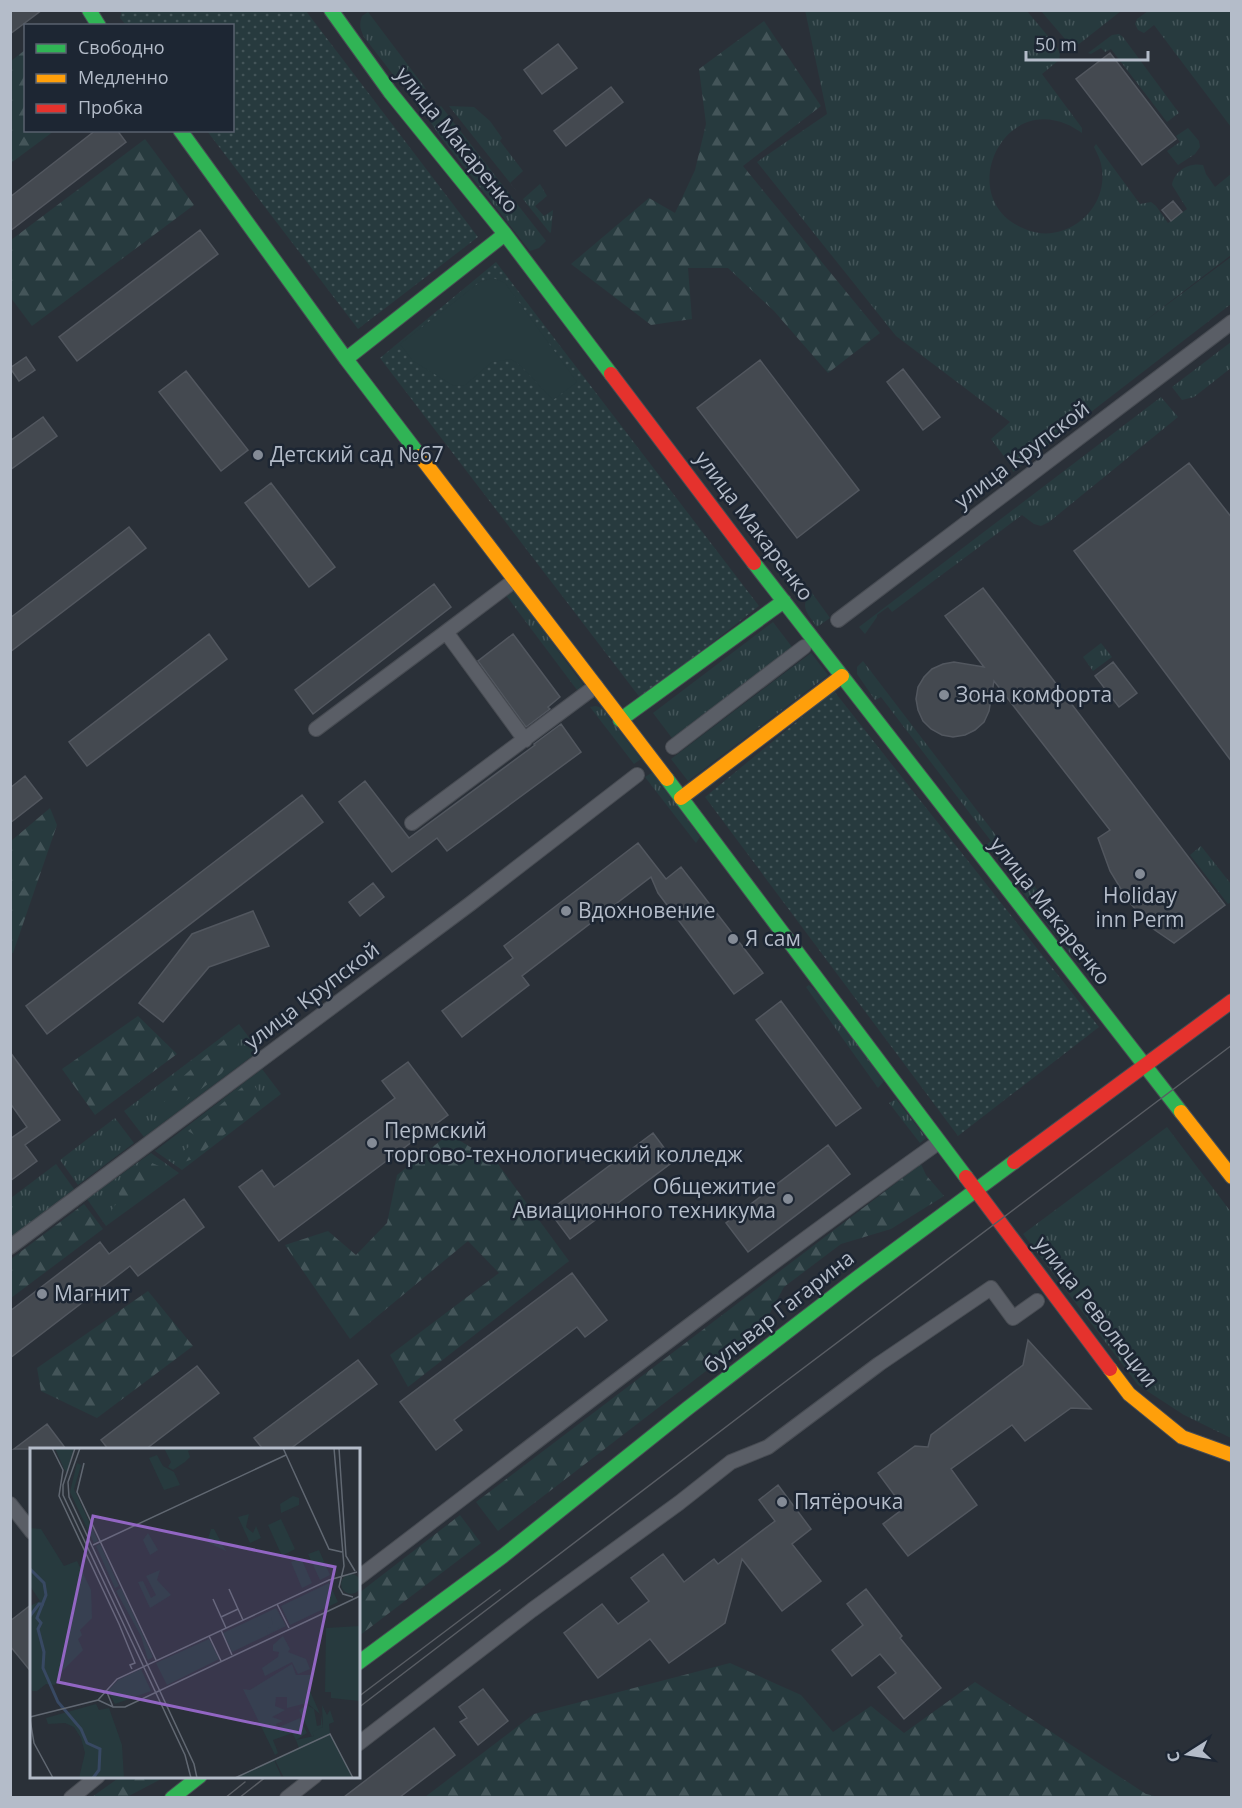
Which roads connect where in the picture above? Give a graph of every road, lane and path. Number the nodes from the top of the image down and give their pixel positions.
1 (331, 10) edge
2 (181, 132) edge
3 (505, 234) junction
4 (1232, 321) edge
5 (346, 359) junction
6 (515, 580) junction
7 (784, 601) junction
8 (838, 620) dead end
9 (446, 632) junction
10 (804, 647) dead end
11 (842, 676) junction
12 (596, 686) junction
13 (620, 720) junction
14 (316, 729) dead end
15 (525, 740) junction
16 (673, 747) dead end
17 (637, 775) dead end
18 (681, 798) junction
19 (412, 823) dead end
20 (1232, 1001) edge
21 (1145, 1066) junction
22 (939, 1142) junction
23 (1232, 1177) edge
24 (977, 1190) junction
25 (10, 1247) edge
26 (1037, 1301) dead end
27 (1230, 1453) edge
28 (10, 1504) edge
29 (30, 1529) edge
30 (360, 1576) edge
31 (360, 1662) edge
32 (360, 1742) edge
33 (95, 1778) edge
34 (197, 1778) edge
35 (312, 1778) edge
36 (71, 1797) edge
37 (172, 1797) edge
38 (287, 1797) edge

1 - 3 main road, улица Макаренко
2 - 5 main road
3 - 5 main road
3 - 7 main road, улица Макаренко
4 - 8 street, улица Крупской
5 - 6 main road
6 - 9 street
6 - 12 main road
7 - 11 main road, улица Макаренко
7 - 13 main road
9 - 14 street
9 - 15 street
10 - 16 street
11 - 18 main road
11 - 21 main road, улица Макаренко
12 - 13 main road
12 - 15 street
13 - 18 main road
15 - 19 street
17 - 25 street, улица Крупской
18 - 22 main road
20 - 21 main road, бульвар Гагарина
21 - 23 main road
21 - 24 main road, бульвар Гагарина
22 - 24 main road
22 - 30 street, бульвар Гагарина
24 - 27 main road, улица Революции
24 - 31 main road, бульвар Гагарина
26 - 32 street
28 - 29 street
33 - 36 street
34 - 37 main road
35 - 38 street

